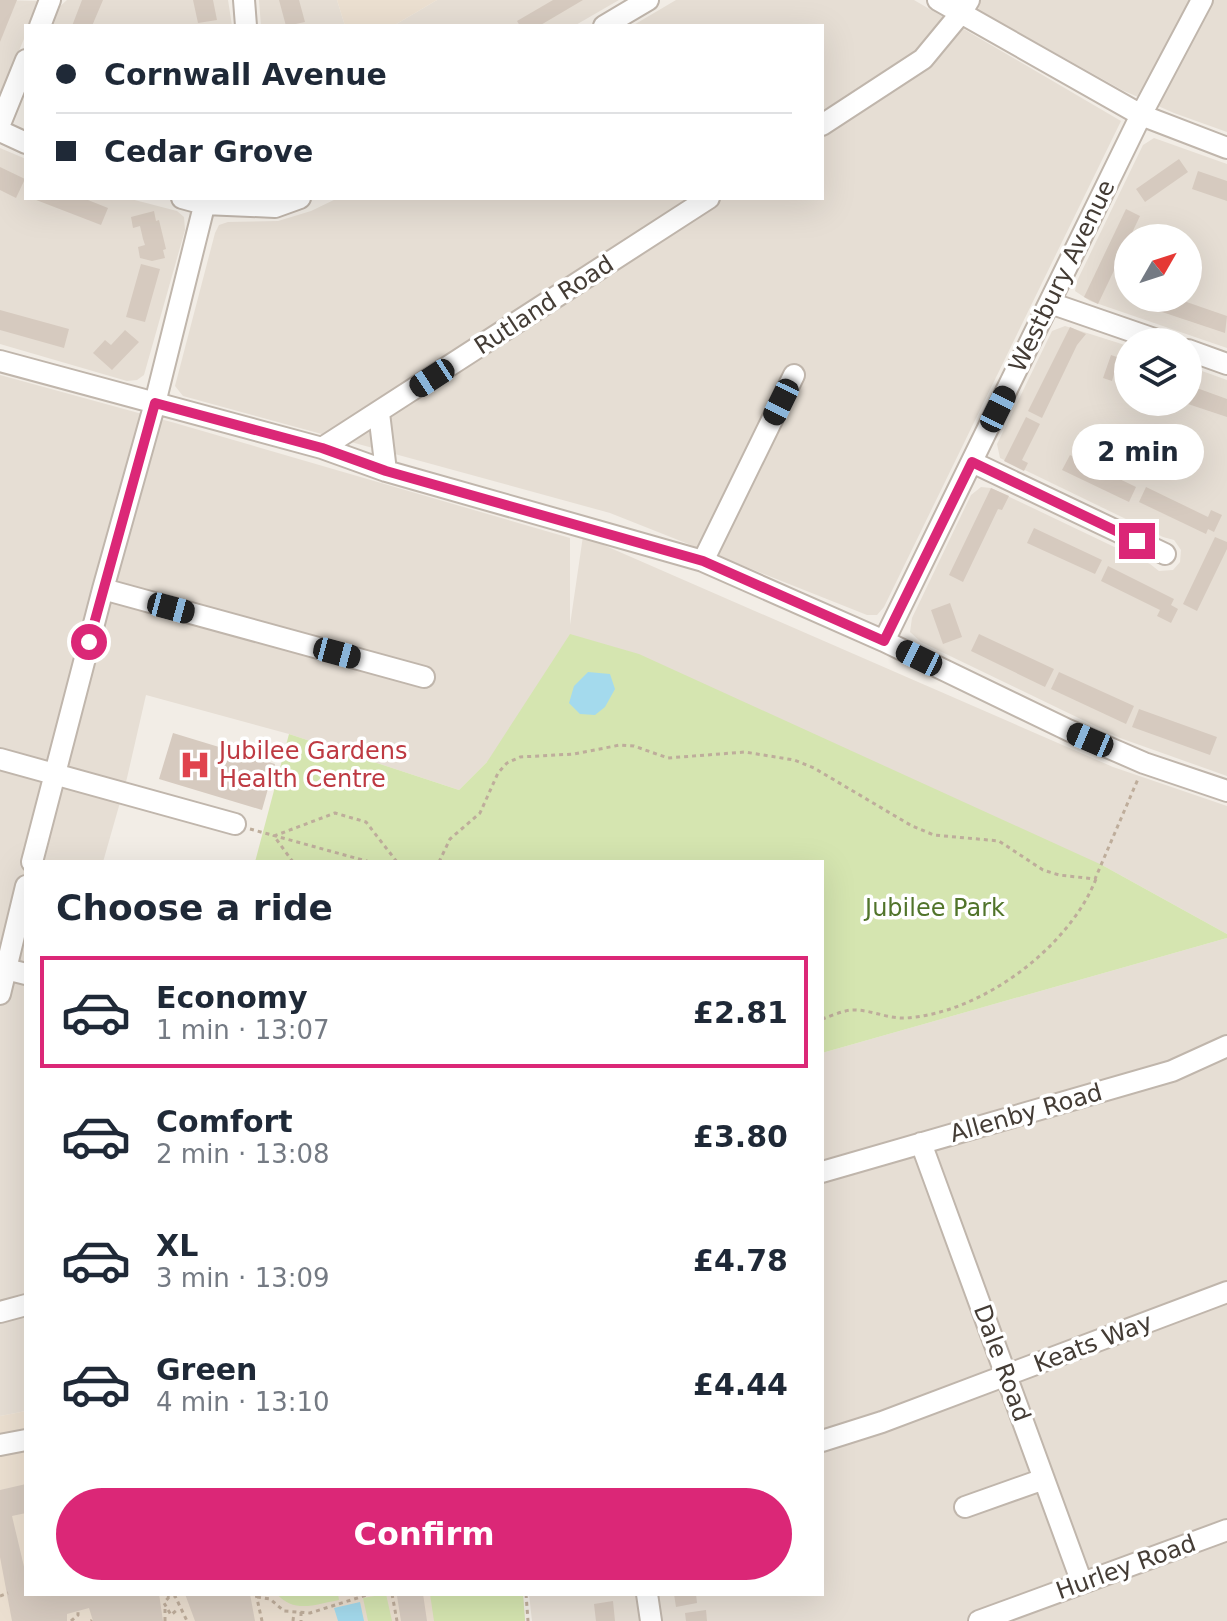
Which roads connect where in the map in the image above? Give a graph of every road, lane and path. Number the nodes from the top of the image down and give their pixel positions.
1 (50, 0) edge
2 (244, 0) edge
3 (648, 0) edge
4 (938, 0) edge
5 (1202, 0) edge
6 (965, 7) edge
7 (41, 24) edge
8 (246, 24) edge
9 (607, 24) edge
10 (24, 65) edge
11 (1141, 115) junction
12 (0, 124) edge
13 (824, 124) edge
14 (0, 131) edge
15 (24, 142) edge
16 (1227, 148) edge
17 (294, 200) edge
18 (706, 200) edge
19 (205, 201) edge
20 (1050, 303) junction
21 (1122, 328) edge
22 (1202, 355) edge
23 (0, 361) edge
24 (1227, 364) edge
25 (794, 375) dead end
26 (155, 403) junction
27 (379, 413) junction
28 (322, 448) junction
29 (972, 462) junction
30 (386, 471) junction
31 (1165, 554) dead end
32 (703, 561) junction
33 (103, 589) junction
34 (884, 641) junction
35 (424, 677) dead end
36 (0, 759) edge
37 (1144, 763) junction
38 (56, 773) junction
39 (1227, 791) edge
40 (235, 824) joint
41 (274, 836) junction
42 (33, 860) edge
43 (292, 860) edge
44 (363, 860) edge
45 (395, 860) edge
46 (440, 860) edge
47 (1096, 879) junction
48 (24, 903) edge
49 (16, 971) edge
50 (0, 994) edge
51 (824, 1018) edge
52 (1227, 1046) edge
53 (921, 1143) junction
54 (824, 1171) edge
55 (1227, 1292) edge
56 (24, 1306) edge
57 (0, 1312) edge
58 (1006, 1376) junction
59 (24, 1440) edge
60 (824, 1440) edge
61 (0, 1445) edge
62 (1044, 1479) junction
63 (965, 1507) dead end
64 (1227, 1530) edge
65 (1082, 1583) junction
66 (8, 1593) dead end
67 (0, 1596) edge
68 (168, 1596) edge
69 (254, 1596) edge
70 (258, 1596) edge
71 (364, 1596) edge
72 (392, 1596) edge
73 (526, 1596) edge
74 (647, 1596) edge
75 (179, 1608) junction
76 (165, 1609) junction
77 (294, 1612) junction
78 (301, 1612) junction
79 (71, 1621) edge
80 (80, 1621) edge
81 (165, 1621) edge
82 (171, 1621) edge
83 (187, 1621) edge
84 (262, 1621) edge
85 (293, 1621) edge
86 (301, 1621) edge
87 (397, 1621) edge
88 (528, 1621) edge
89 (651, 1621) edge
90 (979, 1621) edge

1 - 7 street
2 - 8 street
3 - 9 street
4 - 6 street
5 - 11 street, Westbury Avenue
6 - 11 street
6 - 13 street
10 - 12 street
11 - 16 street
11 - 20 street, Westbury Avenue
14 - 15 street
17 - 19 street
18 - 27 street, Rutland Road
19 - 26 street
20 - 21 street
20 - 29 street, Westbury Avenue
22 - 24 street
23 - 26 street
25 - 32 street
26 - 28 street
26 - 33 street
27 - 28 street, Rutland Road
27 - 30 street
28 - 30 street
29 - 31 street
29 - 34 street, Westbury Avenue
30 - 32 street
32 - 34 street
33 - 35 street
33 - 38 street
34 - 37 street
36 - 38 street
37 - 39 street
37 - 47 path
38 - 40 street
38 - 42 street
40 - 41 path
41 - 43 path
41 - 44 path
41 - 45 path
46 - 47 path
47 - 51 path
48 - 49 street
49 - 50 street
52 - 53 street, Allenby Road
53 - 54 street, Allenby Road
53 - 58 street, Dale Road
55 - 58 street, Keats Way
56 - 57 street
58 - 60 street, Keats Way
58 - 62 street, Dale Road
59 - 61 street
62 - 63 street
62 - 65 street, Dale Road
64 - 65 street, Hurley Road
65 - 90 street, Hurley Road
66 - 67 path
68 - 75 path
68 - 76 path
69 - 84 path
70 - 77 path
71 - 78 path
72 - 87 path
73 - 88 path
74 - 89 street
75 - 76 path
75 - 83 path
76 - 81 path
77 - 78 path
77 - 85 path
78 - 86 path
79 - 80 path
81 - 82 path

